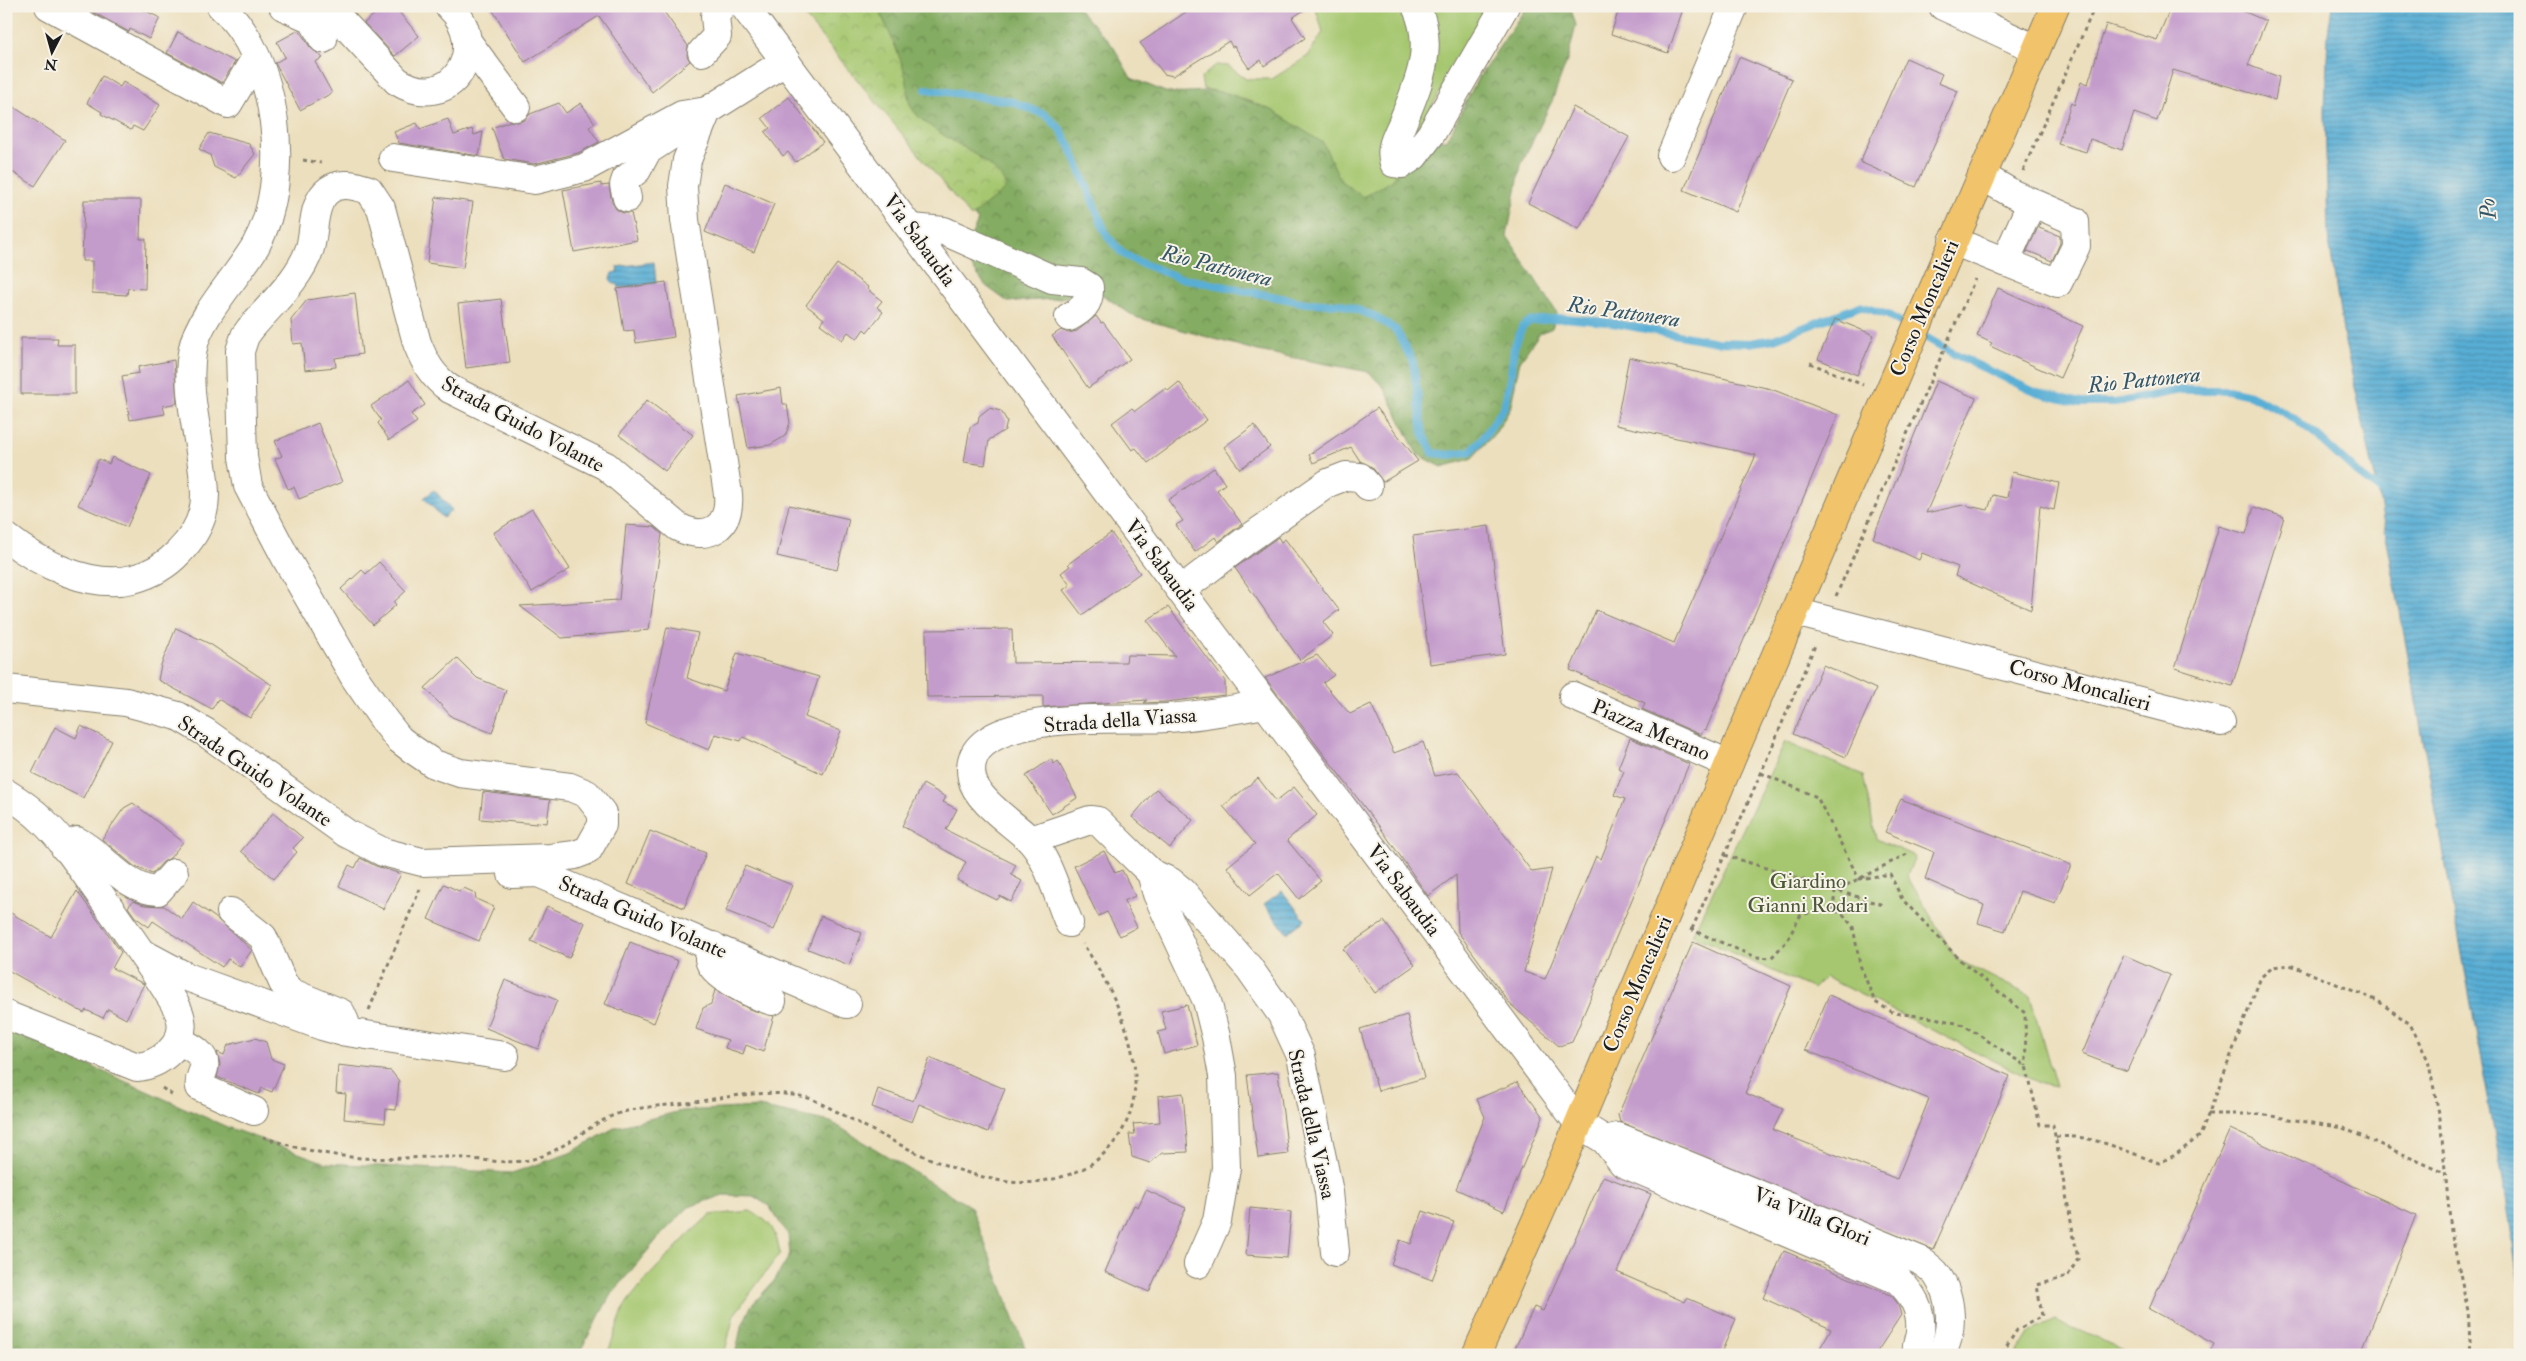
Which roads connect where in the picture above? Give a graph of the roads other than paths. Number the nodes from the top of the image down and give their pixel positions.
1 (49, 6) edge
2 (221, 6) edge
3 (282, 6) edge
4 (325, 6) edge
5 (449, 6) edge
6 (722, 6) edge
7 (744, 6) edge
8 (1416, 6) edge
9 (1505, 6) edge
10 (1734, 6) edge
11 (1944, 6) edge
12 (2056, 6) edge
13 (323, 39) dead end
14 (468, 41) junction
15 (2036, 49) junction
16 (702, 52) dead end
17 (255, 59) junction
18 (786, 61) junction
19 (516, 107) dead end
20 (707, 111) junction
21 (1671, 156) dead end
22 (393, 158) dead end
23 (1982, 176) junction
24 (627, 198) dead end
25 (2023, 198) junction
26 (912, 228) junction
27 (1953, 240) junction
28 (1996, 258) junction
29 (1069, 317) dead end
30 (1368, 486) dead end
31 (6, 537) edge
32 (1181, 590) junction
33 (1795, 612) junction
34 (6, 689) edge
35 (1573, 696) dead end
36 (1264, 704) junction
37 (2221, 722) dead end
38 (1729, 764) junction
39 (6, 794) edge
40 (972, 810) dead end
41 (65, 848) junction
42 (1037, 850) junction
43 (435, 863) junction
44 (174, 873) dead end
45 (1151, 873) junction
46 (231, 912) dead end
47 (1069, 923) road end
48 (713, 946) junction
49 (142, 953) junction
50 (772, 1001) dead end
51 (847, 1004) dead end
52 (6, 1015) edge
53 (349, 1033) junction
54 (179, 1041) junction
55 (505, 1056) dead end
56 (255, 1122) road end
57 (1579, 1124) junction
58 (1605, 1140) junction
59 (1335, 1252) dead end
60 (1198, 1264) dead end
61 (1476, 1355) edge
62 (1917, 1355) edge
63 (1941, 1355) edge

1 - 17 street
2 - 17 street
3 - 13 street
4 - 14 street
5 - 14 street
6 - 16 street
7 - 18 street, Via Sabaudia
8 - 9 street
10 - 21 street
11 - 15 street
12 - 15 main road, Corso Moncalieri
14 - 19 street
15 - 23 main road, Corso Moncalieri
17 - 31 street
18 - 20 street
18 - 26 street, Via Sabaudia
20 - 22 street
20 - 24 street
20 - 43 street, Strada Guido Volante
23 - 25 street
23 - 27 main road, Corso Moncalieri
25 - 28 street
25 - 28 street
26 - 29 street
26 - 32 street, Via Sabaudia
27 - 28 street
27 - 33 main road, Corso Moncalieri
30 - 32 street
32 - 36 street, Via Sabaudia
33 - 37 street, Corso Moncalieri
33 - 38 main road, Corso Moncalieri
34 - 43 street, Strada Guido Volante
35 - 38 street, Piazza Merano
36 - 42 street, Strada della Viassa
36 - 57 street, Via Sabaudia
38 - 57 main road, Corso Moncalieri
39 - 41 street
40 - 42 street
41 - 44 street
41 - 49 street
42 - 45 street, Strada della Viassa
42 - 47 street, Strada della Viassa
43 - 48 street, Strada Guido Volante
45 - 59 street, Strada della Viassa
45 - 60 street, Strada della Viassa
46 - 53 street
48 - 50 street
48 - 51 street, Strada Guido Volante
49 - 53 street
49 - 54 street
52 - 54 street
53 - 55 street
54 - 56 street
57 - 58 street, Via Villa Glori
57 - 61 main road, Corso Moncalieri
58 - 62 street, Via Villa Glori
58 - 63 street, Via Villa Glori

